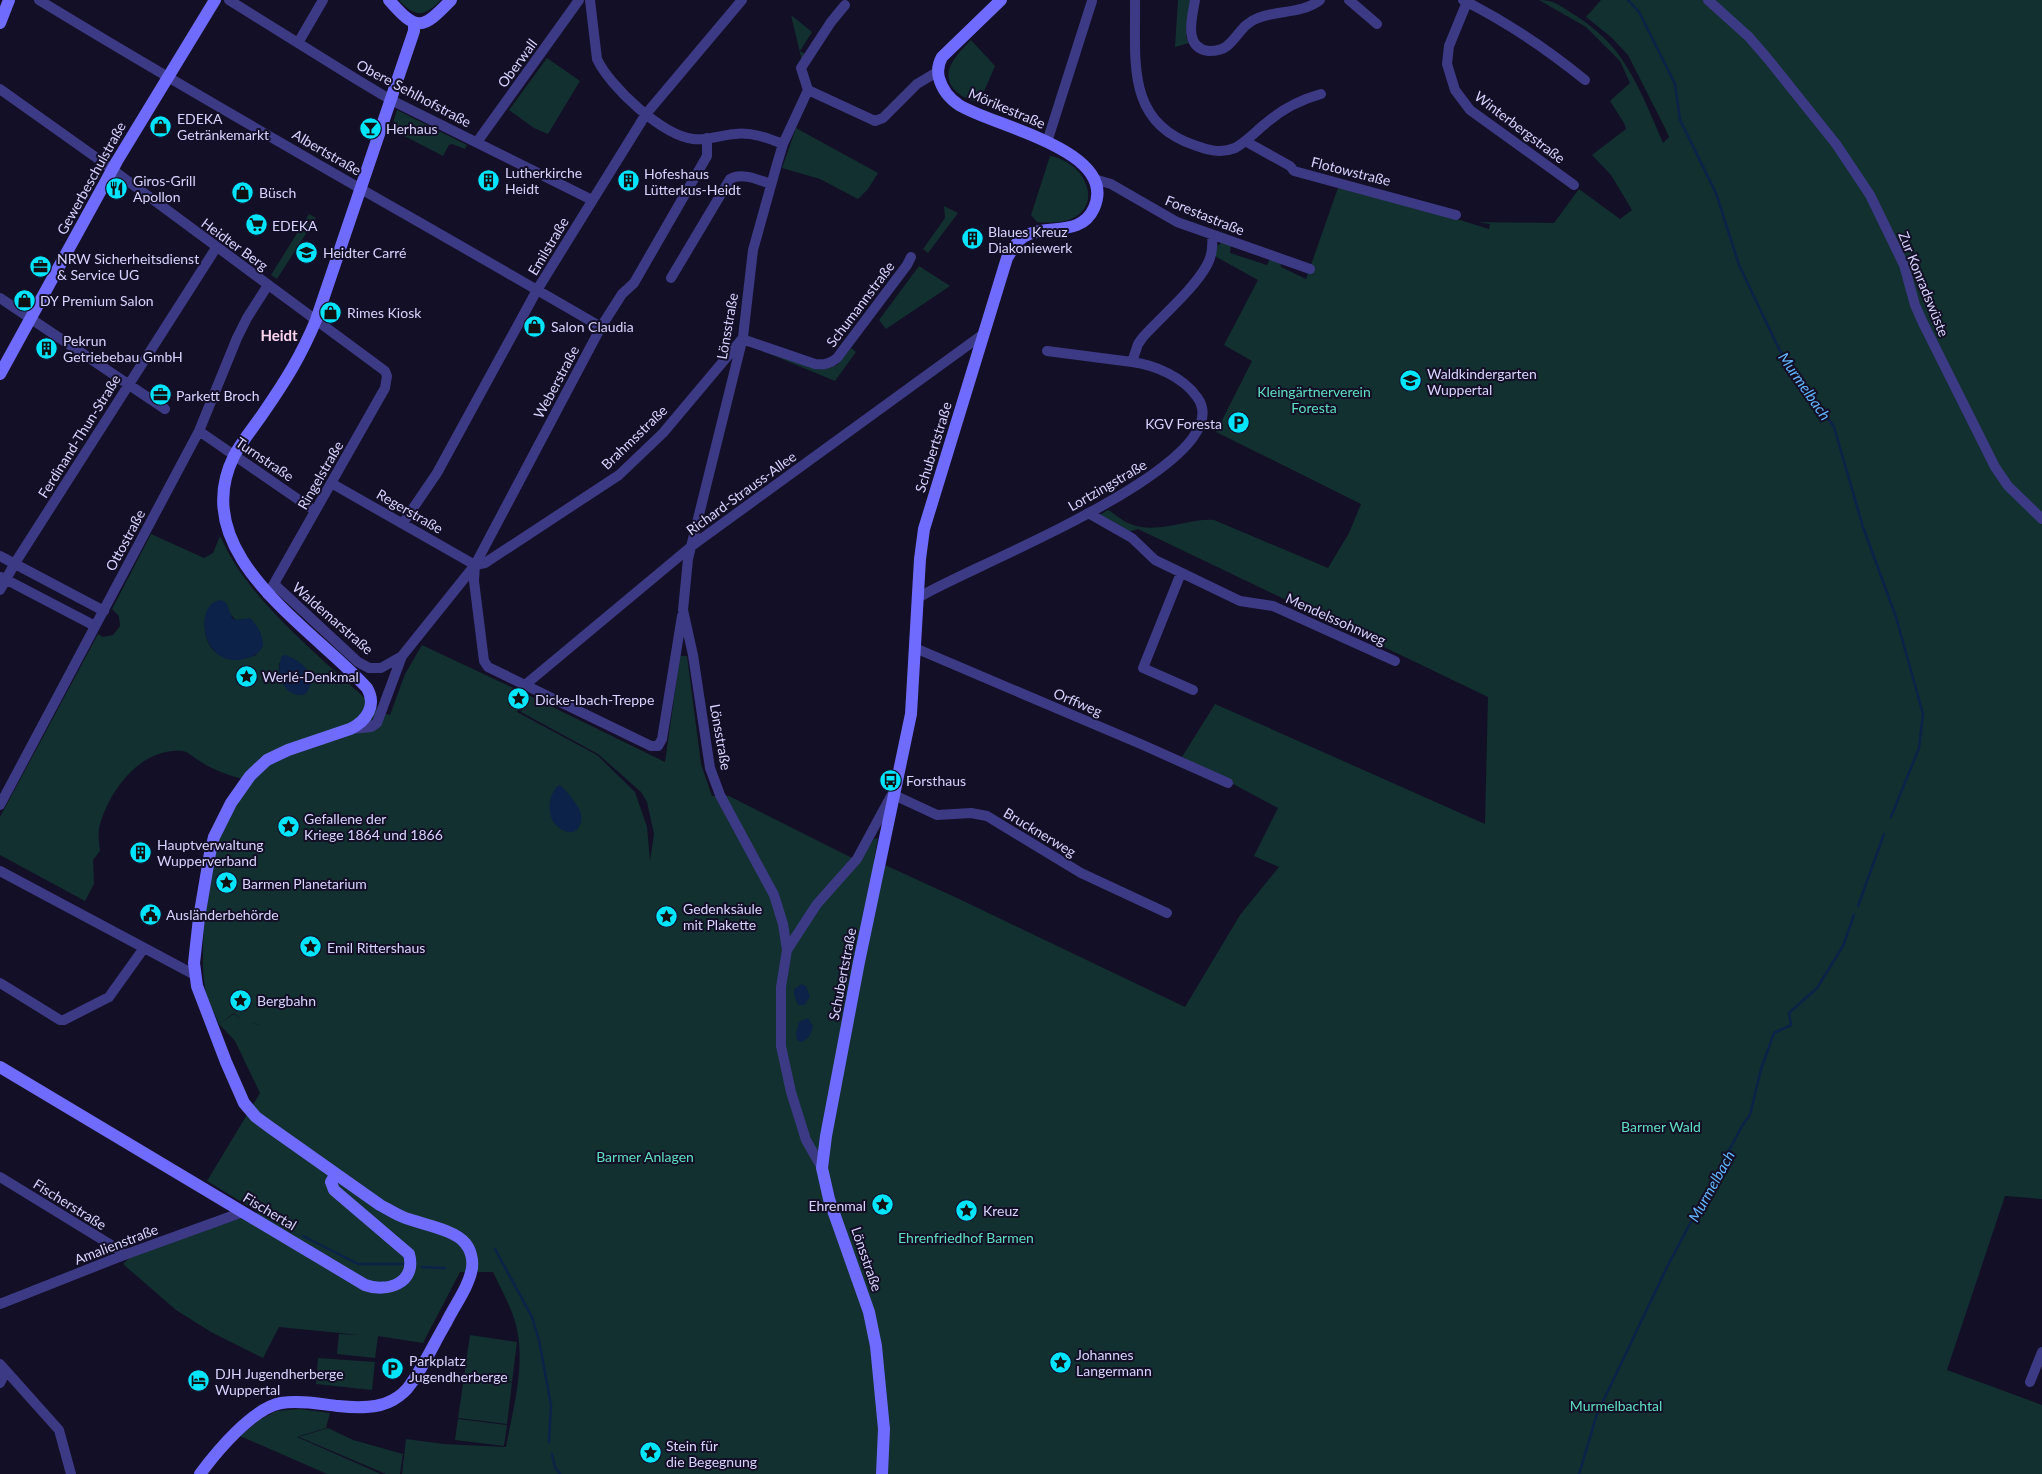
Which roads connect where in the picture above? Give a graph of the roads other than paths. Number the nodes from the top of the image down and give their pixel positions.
1 (10, 0) edge
2 (39, 0) edge
3 (215, 0) edge
4 (229, 0) edge
5 (323, 0) edge
6 (389, 0) edge
7 (451, 0) edge
8 (579, 0) edge
9 (590, 0) edge
10 (742, 0) edge
11 (1001, 0) edge
12 (1135, 0) edge
13 (1194, 0) edge
14 (1320, 0) edge
15 (1349, 0) edge
16 (1708, 0) edge
17 (1092, 1) edge
18 (1464, 1) edge
19 (846, 5) dead end
20 (0, 23) edge
21 (414, 23) junction
22 (1377, 24) dead end
23 (298, 43) junction
24 (938, 72) junction
25 (167, 78) junction
26 (1585, 80) dead end
27 (0, 89) edge
28 (808, 90) junction
29 (1321, 94) dead end
30 (391, 100) junction
31 (646, 114) junction
32 (707, 138) junction
33 (1246, 141) junction
34 (477, 142) junction
35 (1048, 142) junction
36 (783, 144) junction
37 (112, 169) junction
38 (1094, 179) junction
39 (771, 184) junction
40 (1574, 185) dead end
41 (361, 188) junction
42 (592, 200) junction
43 (1456, 214) dead end
44 (1212, 235) junction
45 (216, 248) junction
46 (911, 257) dead end
47 (1310, 270) dead end
48 (671, 278) dead end
49 (268, 285) junction
50 (537, 290) junction
51 (0, 298) edge
52 (31, 318) junction
53 (316, 320) junction
54 (601, 328) junction
55 (982, 335) junction
56 (743, 338) junction
57 (1047, 351) dead end
58 (1132, 362) junction
59 (383, 367) joint
60 (0, 374) edge
61 (129, 384) junction
62 (165, 409) dead end
63 (198, 431) junction
64 (235, 456) junction
65 (332, 483) junction
66 (315, 511) junction
67 (1088, 513) junction
68 (2042, 519) edge
69 (403, 523) junction
70 (693, 545) junction
71 (0, 556) edge
72 (15, 563) junction
73 (475, 565) junction
74 (1181, 573) junction
75 (3, 578) edge
76 (270, 589) junction
77 (0, 590) edge
78 (918, 598) junction
79 (683, 610) junction
80 (104, 611) junction
81 (95, 626) junction
82 (915, 648) junction
83 (402, 656) junction
84 (1396, 662) dead end
85 (525, 685) junction
86 (1193, 690) dead end
87 (350, 729) junction
88 (1228, 783) dead end
89 (895, 791) junction
90 (0, 804) edge
91 (0, 870) edge
92 (1167, 913) dead end
93 (144, 948) junction
94 (787, 950) junction
95 (195, 975) junction
96 (0, 983) edge
97 (0, 1067) edge
98 (822, 1168) junction
99 (336, 1174) junction
100 (0, 1177) edge
101 (243, 1212) junction
102 (124, 1256) junction
103 (0, 1304) edge
104 (2042, 1352) edge
105 (3, 1367) edge
106 (2030, 1382) dead end
107 (0, 1383) edge
108 (71, 1474) edge
109 (200, 1474) edge
110 (882, 1474) edge

1 - 20 street
2 - 25 street, Albertstraße
3 - 25 street, Gewerbeschulstraße
4 - 23 street, Obere Sehlhofstraße
5 - 23 street
6 - 21 street
7 - 21 street
8 - 34 street, Oberwall
9 - 31 street
10 - 31 street, Emilstraße
11 - 24 street
12 - 33 street
13 - 14 street
15 - 22 street
16 - 68 street, Zur Konradswüste
17 - 35 street
18 - 26 street, Winterbergstraße
18 - 40 street, Winterbergstraße
19 - 28 street
21 - 30 street
23 - 30 street, Obere Sehlhofstraße
24 - 28 street
24 - 35 street, Mörikestraße
25 - 37 street, Gewerbeschulstraße
25 - 41 street, Albertstraße
27 - 37 street, Heidter Berg
28 - 36 street, Lönsstraße
29 - 33 street
30 - 34 street, Obere Sehlhofstraße
30 - 41 street
31 - 32 street
31 - 42 street, Emilstraße
32 - 36 street
32 - 54 street, Weberstraße
33 - 43 street, Flotowstraße
34 - 42 street, Obere Sehlhofstraße
35 - 38 street, Mörikestraße
36 - 39 street, Lönsstraße
37 - 45 street, Heidter Berg
37 - 52 street, Gewerbeschulstraße
38 - 44 street, Forestastraße
38 - 55 street, Schubertstraße
39 - 48 street
39 - 56 street, Lönsstraße
41 - 50 street, Albertstraße
41 - 53 street
42 - 50 street, Emilstraße
44 - 47 street, Forestastraße
44 - 58 street
45 - 49 street, Heidter Berg
45 - 61 street, Ferdinand-Thun-Straße
46 - 56 street, Schumannstraße
49 - 53 street, Heidter Berg
49 - 63 street, Ottostraße
50 - 54 street, Albertstraße
50 - 69 street, Emilstraße
51 - 52 street
52 - 60 street, Gewerbeschulstraße
52 - 61 street
53 - 59 street, Heidter Berg
53 - 64 street
54 - 73 street, Weberstraße
55 - 70 street, Richard-Strauss-Allee
55 - 78 street, Schubertstraße
56 - 70 street, Lönsstraße
56 - 73 street, Brahmsstraße
57 - 58 street, Lortzingstraße
58 - 67 street, Lortzingstraße
59 - 65 street, Ringelstraße
61 - 62 street
61 - 72 street, Ferdinand-Thun-Straße
63 - 64 street, Turnstraße
63 - 80 street, Ottostraße
64 - 66 street, Turnstraße
64 - 76 street
65 - 66 street, Ringelstraße
65 - 69 street, Regerstraße
66 - 76 street, Ringelstraße
67 - 74 street, Mendelssohnweg
67 - 78 street, Lortzingstraße
69 - 73 street, Regerstraße
70 - 79 street, Lönsstraße
70 - 85 street, Richard-Strauss-Allee
71 - 72 street
72 - 75 street, Ferdinand-Thun-Straße
72 - 80 street
73 - 83 street, Waldemarstraße
73 - 85 street
74 - 84 street, Mendelssohnweg
74 - 86 street
75 - 77 street, Ferdinand-Thun-Straße
75 - 81 street
76 - 83 street, Waldemarstraße
76 - 87 street
78 - 82 street, Schubertstraße
79 - 85 street
79 - 94 street, Lönsstraße
80 - 81 street, Ottostraße
81 - 90 street, Ottostraße
82 - 88 street, Orffweg
82 - 89 street, Schubertstraße
83 - 87 street, Waldemarstraße
87 - 95 street
89 - 92 street, Brucknerweg
89 - 94 street, Schubertstraße
89 - 98 street, Schubertstraße
91 - 93 street
93 - 95 street
93 - 96 street
94 - 98 street, Lönsstraße
95 - 99 street
97 - 101 street, Fischertal
98 - 110 street, Lönsstraße
99 - 101 street, Fischertal
99 - 109 street
100 - 102 street, Fischerstraße
101 - 102 street, Amalienstraße
102 - 103 street, Amalienstraße
104 - 106 street
105 - 107 street
105 - 108 street

